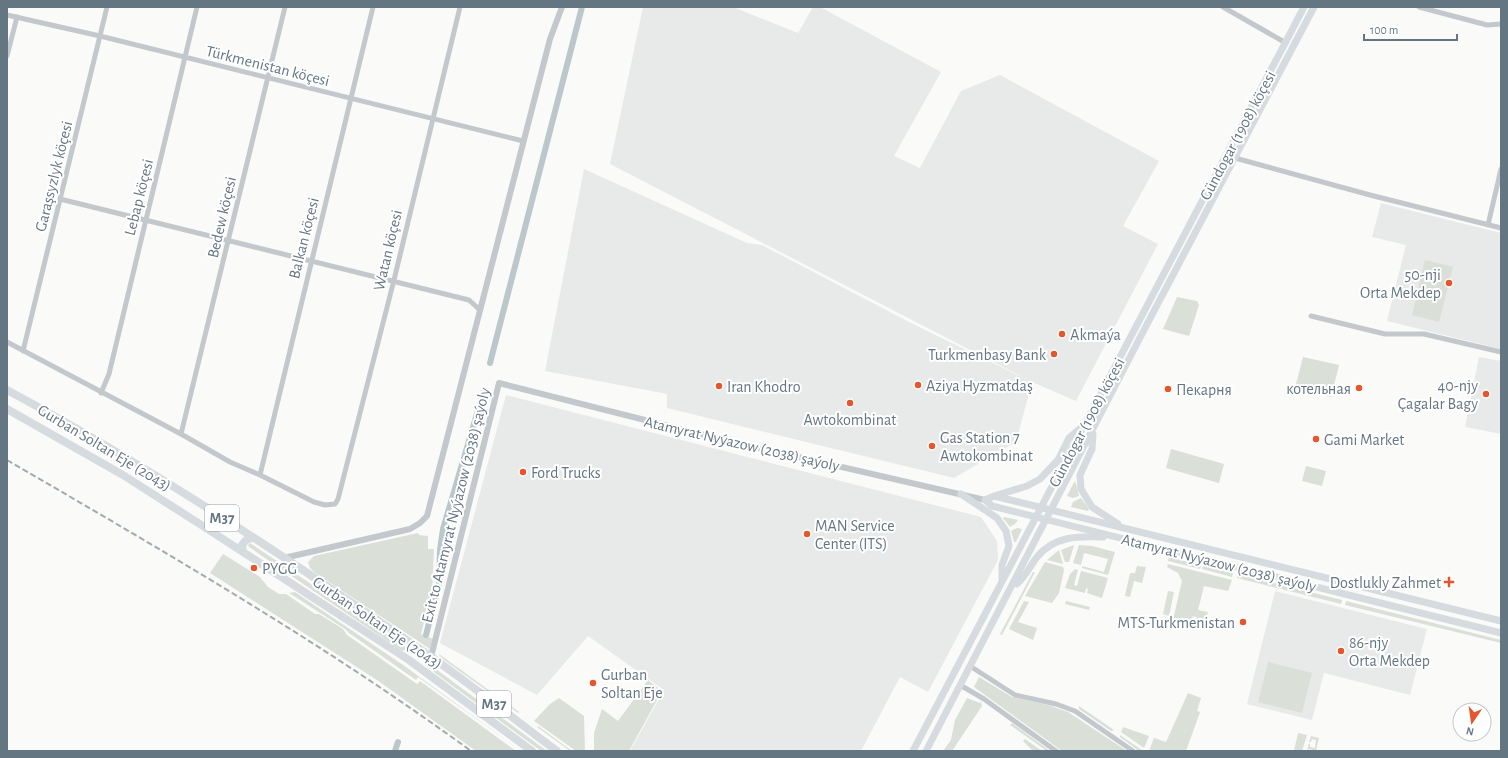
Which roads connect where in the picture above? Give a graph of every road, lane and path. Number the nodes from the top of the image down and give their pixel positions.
1 (107, 7) edge
2 (197, 7) edge
3 (285, 7) edge
4 (373, 7) edge
5 (460, 7) edge
6 (562, 7) edge
7 (1223, 7) edge
8 (1304, 7) edge
9 (1314, 7) edge
10 (1419, 7) edge
11 (7, 15) edge
12 (17, 18) junction
13 (1501, 24) edge
14 (100, 36) junction
15 (1286, 43) junction
16 (7, 56) edge
17 (185, 57) junction
18 (267, 78) junction
19 (350, 98) junction
20 (432, 118) junction
21 (523, 141) junction
22 (1227, 155) junction
23 (1235, 158) junction
24 (1501, 169) edge
25 (60, 199) junction
26 (146, 220) junction
27 (1488, 225) junction
28 (1501, 228) edge
29 (229, 241) junction
30 (311, 260) junction
31 (394, 280) junction
32 (480, 310) junction
33 (1311, 316) dead end
34 (7, 342) edge
35 (23, 351) junction
36 (1501, 352) edge
37 (499, 383) joint
38 (7, 390) edge
39 (102, 393) junction
40 (7, 409) edge
41 (1084, 426) junction
42 (1094, 429) junction
43 (181, 434) junction
44 (260, 475) junction
45 (961, 494) junction
46 (994, 496) junction
47 (986, 500) junction
48 (1041, 508) junction
49 (1052, 510) junction
50 (215, 513) junction
51 (1036, 517) junction
52 (1047, 520) junction
53 (206, 528) junction
54 (1125, 528) junction
55 (252, 538) junction
56 (1121, 538) junction
57 (243, 552) junction
58 (284, 558) junction
59 (1002, 582) junction
60 (1012, 588) junction
61 (1501, 621) edge
62 (1501, 633) edge
63 (431, 657) junction
64 (970, 666) junction
65 (951, 678) junction
66 (960, 685) junction
67 (532, 751) edge
68 (558, 751) edge
69 (913, 751) edge
70 (926, 751) edge
71 (1056, 751) edge
72 (1134, 751) edge

1 - 14 street, Garaşsyzlyk köçesi
2 - 17 street, Lebap köçesi
3 - 18 street, Bedew köçesi
4 - 19 street, Balkan köçesi
5 - 20 street, Watan köçesi
6 - 21 street
7 - 15 street
8 - 15 main road, Gündogar (1908) köçesi
9 - 23 main road, Gündogar (1908) köçesi
10 - 13 street
11 - 12 street, Türkmenistan köçesi
12 - 14 street, Türkmenistan köçesi
12 - 16 street
14 - 17 street, Türkmenistan köçesi
14 - 25 street, Garaşsyzlyk köçesi
15 - 22 main road, Gündogar (1908) köçesi
17 - 18 street, Türkmenistan köçesi
17 - 26 street, Lebap köçesi
18 - 19 street, Türkmenistan köçesi
18 - 29 street, Bedew köçesi
19 - 20 street, Türkmenistan köçesi
19 - 30 street, Balkan köçesi
20 - 21 street, Türkmenistan köçesi
20 - 31 street, Watan köçesi
21 - 32 street
22 - 23 main road
22 - 41 main road, Gündogar (1908) köçesi
23 - 27 street
23 - 42 main road, Gündogar (1908) köçesi
24 - 27 street
25 - 26 street
25 - 35 street, Garaşsyzlyk köçesi
26 - 29 street
26 - 39 street, Lebap köçesi
27 - 28 street
29 - 30 street
29 - 43 street, Bedew köçesi
30 - 31 street
30 - 44 street, Balkan köçesi
31 - 32 street
31 - 44 street, Watan köçesi
32 - 58 street
33 - 36 street
34 - 35 street
35 - 39 street
37 - 45 street, Atamyrat Nyýazow (2038) şaýoly
37 - 63 street, Exit to Atamyrat Nyýazow (2038) şaýoly
38 - 50 highway, Gurban Soltan Eje (2043) / M37
39 - 43 street
40 - 53 highway, Gurban Soltan Eje (2043) / M37
41 - 46 main road
41 - 48 main road, Gündogar (1908) köçesi
42 - 49 main road, Gündogar (1908) köçesi
42 - 54 main road
43 - 44 street
45 - 47 street, Atamyrat Nyýazow (2038) şaýoly
45 - 59 main road
46 - 47 main road
46 - 48 main road, Atamyrat Nyýazow (2038) şaýoly
47 - 51 main road, Atamyrat Nyýazow (2038) şaýoly
48 - 49 main road, Atamyrat Nyýazow (2038) şaýoly
48 - 51 main road, Gündogar (1908) köçesi
49 - 52 main road, Gündogar (1908) köçesi
49 - 54 main road, Atamyrat Nyýazow (2038) şaýoly
50 - 53 highway
50 - 55 highway, Gurban Soltan Eje (2043) / M37
51 - 52 main road, Atamyrat Nyýazow (2038) şaýoly
51 - 59 main road, Gündogar (1908) köçesi
52 - 56 main road, Atamyrat Nyýazow (2038) şaýoly
52 - 60 main road, Gündogar (1908) köçesi
53 - 57 highway, Gurban Soltan Eje (2043) / M37
54 - 61 main road, Atamyrat Nyýazow (2038) şaýoly
55 - 57 highway
55 - 58 highway, Gurban Soltan Eje (2043) / M37
56 - 60 main road
56 - 62 main road, Atamyrat Nyýazow (2038) şaýoly
57 - 67 highway, Gurban Soltan Eje (2043) / M37
58 - 63 highway, Gurban Soltan Eje (2043) / M37
59 - 65 main road, Gündogar (1908) köçesi
60 - 64 main road, Gündogar (1908) köçesi
63 - 68 highway, Gurban Soltan Eje (2043) / M37
64 - 66 main road, Gündogar (1908) köçesi
64 - 72 street
65 - 66 main road
65 - 69 main road, Gündogar (1908) köçesi
66 - 70 main road, Gündogar (1908) köçesi
66 - 71 street

